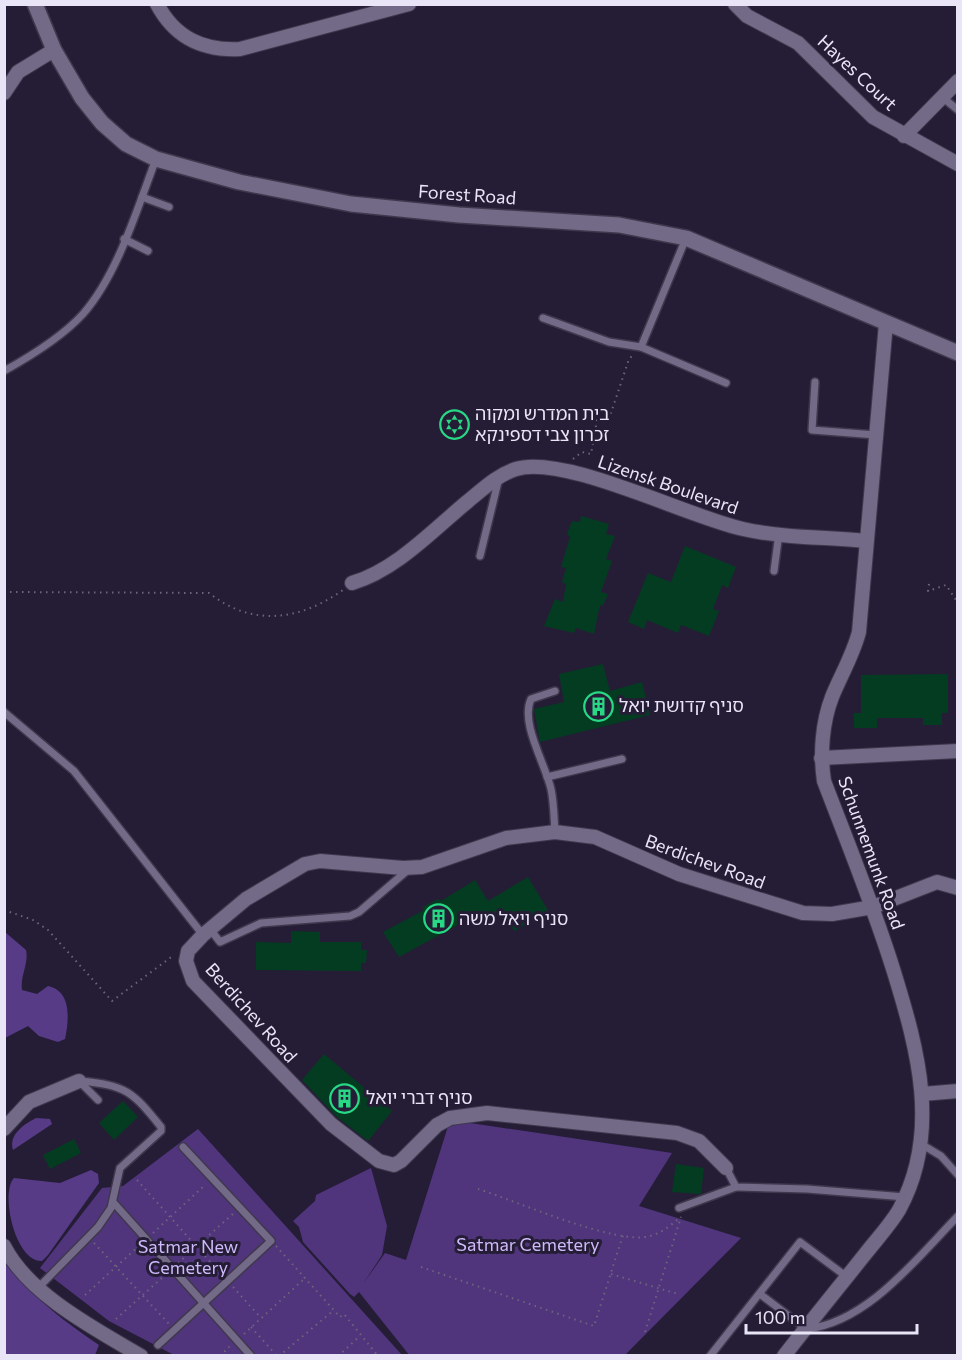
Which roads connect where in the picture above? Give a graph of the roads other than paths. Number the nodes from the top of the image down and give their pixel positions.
1 (34, 4) edge
2 (157, 4) edge
3 (409, 4) edge
4 (735, 4) edge
5 (354, 11) edge
6 (54, 50) junction
7 (957, 81) edge
8 (4, 93) edge
9 (942, 97) junction
10 (957, 110) edge
11 (904, 136) junction
12 (156, 159) junction
13 (957, 164) edge
14 (142, 197) junction
15 (169, 207) dead end
16 (686, 238) junction
17 (124, 239) junction
18 (148, 251) dead end
19 (543, 318) dead end
20 (886, 323) junction
21 (642, 347) junction
22 (957, 353) edge
23 (4, 371) edge
24 (814, 382) dead end
25 (726, 383) dead end
26 (876, 435) junction
27 (499, 478) junction
28 (779, 533) junction
29 (866, 541) junction
30 (480, 556) dead end
31 (774, 571) dead end
32 (352, 583) road end
33 (555, 692) dead end
34 (4, 712) edge
35 (957, 751) edge
36 (821, 758) junction
37 (622, 759) dead end
38 (547, 777) junction
39 (555, 832) junction
40 (411, 868) junction
41 (957, 888) edge
42 (873, 907) junction
43 (206, 932) junction
44 (79, 1080) junction
45 (957, 1091) edge
46 (922, 1094) junction
47 (98, 1100) dead end
48 (4, 1129) edge
49 (921, 1144) junction
50 (183, 1147) dead end
51 (726, 1168) joint
52 (957, 1174) edge
53 (736, 1187) junction
54 (905, 1197) junction
55 (113, 1202) junction
56 (679, 1208) dead end
57 (957, 1216) edge
58 (4, 1246) edge
59 (847, 1277) junction
60 (38, 1288) junction
61 (760, 1294) junction
62 (203, 1303) junction
63 (806, 1329) junction
64 (158, 1345) dead end
65 (714, 1355) edge
66 (141, 1356) edge
67 (251, 1356) edge
68 (784, 1356) edge

1 - 6 street, Forest Road
2 - 5 street
3 - 5 street
4 - 11 street, Hayes Court
6 - 8 street
6 - 12 street, Forest Road
7 - 9 street
9 - 10 lane
9 - 11 street
11 - 13 street, Hayes Court
12 - 14 lane
12 - 16 street, Forest Road
14 - 15 lane
14 - 17 lane
16 - 20 street, Forest Road
16 - 21 lane
17 - 18 lane
17 - 23 lane
19 - 21 lane
20 - 22 street, Forest Road
20 - 26 street, Schunnemunk Road
21 - 25 lane
24 - 26 lane
26 - 29 street, Schunnemunk Road
27 - 28 street, Lizensk Boulevard
27 - 30 lane
27 - 32 street, Lizensk Boulevard
28 - 29 street, Lizensk Boulevard
28 - 31 lane
29 - 36 street, Schunnemunk Road
33 - 38 lane
34 - 43 lane
35 - 36 street
36 - 42 street, Schunnemunk Road
37 - 38 lane
38 - 39 lane
39 - 40 street, Berdichev Road
39 - 42 street, Berdichev Road
40 - 43 street, Berdichev Road
40 - 43 lane
41 - 42 street, Berdichev Road
42 - 46 street, Schunnemunk Road
43 - 51 street, Berdichev Road
44 - 47 lane
44 - 48 street
44 - 55 lane
45 - 46 street
46 - 49 street, Schunnemunk Road
49 - 52 lane
49 - 54 street, Schunnemunk Road
50 - 62 lane
51 - 53 lane
53 - 54 lane
53 - 56 lane
54 - 59 street, Schunnemunk Road
55 - 60 lane
55 - 62 lane
57 - 63 lane
58 - 60 street
59 - 61 lane
59 - 63 street, Schunnemunk Road
60 - 66 street
61 - 63 lane
61 - 65 lane
62 - 64 lane
62 - 67 lane
63 - 68 street, Schunnemunk Road

